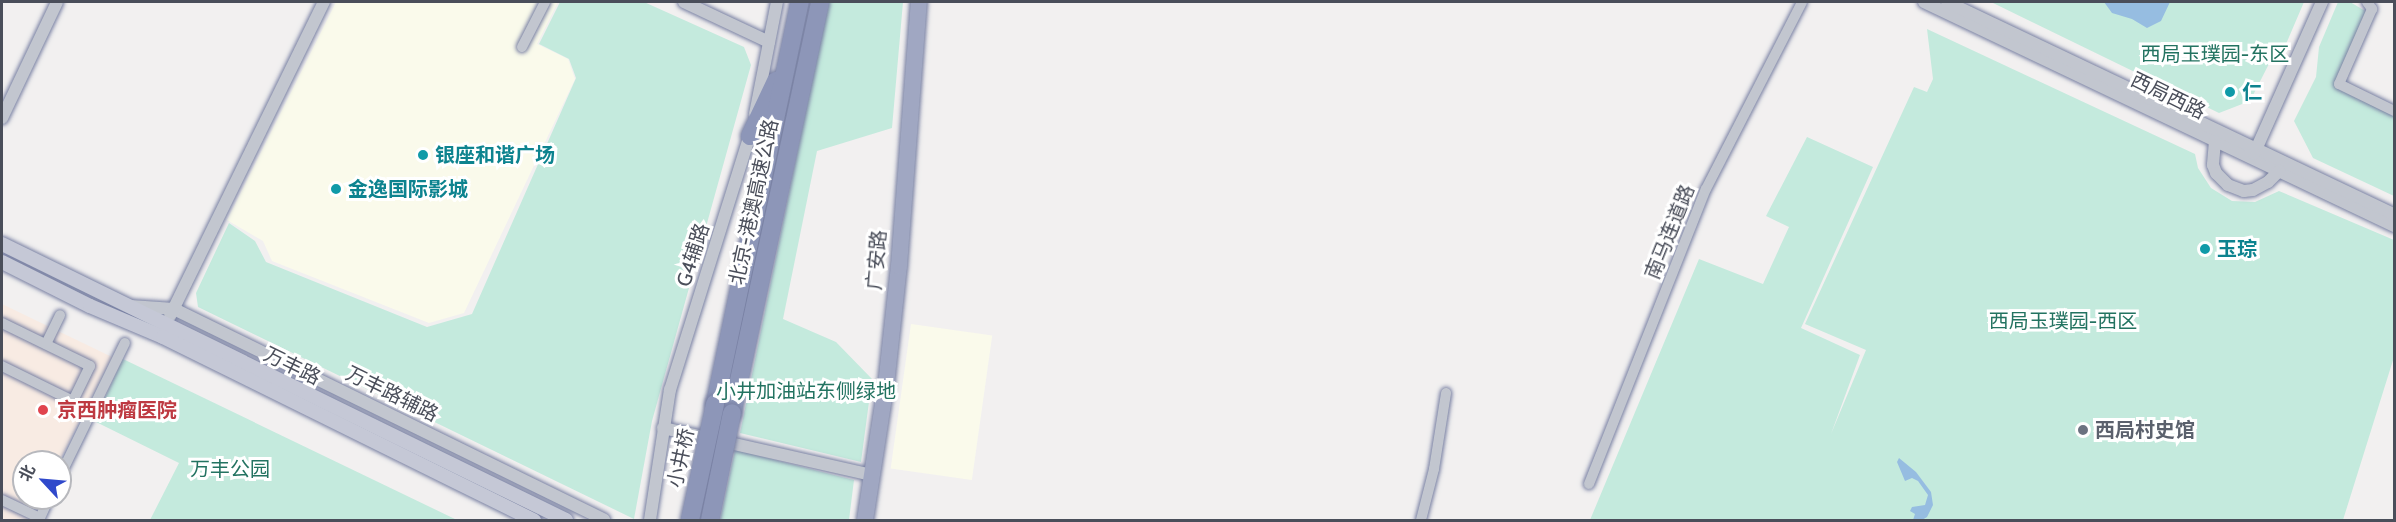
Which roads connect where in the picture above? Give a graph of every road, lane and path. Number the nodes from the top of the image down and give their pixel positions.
1 (57, 2) edge
2 (324, 2) edge
3 (545, 2) edge
4 (684, 2) edge
5 (777, 2) edge
6 (800, 2) edge
7 (820, 2) edge
8 (919, 2) edge
9 (1802, 2) edge
10 (1924, 2) edge
11 (1947, 2) edge
12 (2322, 2) edge
13 (2367, 2) edge
14 (769, 42) junction
15 (522, 47) dead end
16 (790, 52) junction
17 (2394, 111) edge
18 (2, 118) edge
19 (750, 136) junction
20 (2215, 141) junction
21 (2254, 153) junction
22 (2279, 171) junction
23 (2394, 214) edge
24 (2394, 226) edge
25 (2, 244) edge
26 (2, 262) edge
27 (125, 305) junction
28 (174, 309) junction
29 (60, 315) dead end
30 (2, 323) edge
31 (165, 325) junction
32 (124, 343) dead end
33 (46, 344) junction
34 (2, 366) edge
35 (1446, 393) dead end
36 (732, 412) joint
37 (663, 428) junction
38 (72, 451) edge
39 (872, 475) junction
40 (1589, 484) dead end
41 (23, 510) edge
42 (44, 510) edge
43 (534, 520) edge
44 (566, 520) edge
45 (604, 520) edge
46 (650, 520) edge
47 (690, 520) edge
48 (710, 520) edge
49 (865, 520) edge
50 (1421, 520) edge

1 - 18 street
2 - 28 street
3 - 15 street
4 - 14 street
5 - 14 street, G4辅路
6 - 16 highway
7 - 36 highway, 北京-港澳高速公路
8 - 39 highway, 广安路
9 - 40 street, 南马连道路
10 - 20 street, 西局西路
11 - 21 street, 西局西路
12 - 21 street
13 - 17 street
14 - 19 street, G4辅路
16 - 19 highway
16 - 47 highway, 小井桥, bridge
19 - 37 street, G4辅路
20 - 21 street, 西局西路
20 - 22 street
21 - 22 street, 西局西路
21 - 23 street, 西局西路
22 - 24 street, 西局西路
25 - 27 main road, 万丰路
26 - 43 main road, 万丰路
27 - 28 street, 万丰路辅路
27 - 31 main road, 万丰路
28 - 31 street
28 - 45 street, 万丰路辅路
29 - 33 street
30 - 33 street
31 - 44 main road, 万丰路
32 - 38 street
33 - 34 street
35 - 50 street
36 - 48 highway, 小井桥, bridge
37 - 39 street
37 - 46 street, G4辅路
39 - 49 highway, 广安路
41 - 42 street

